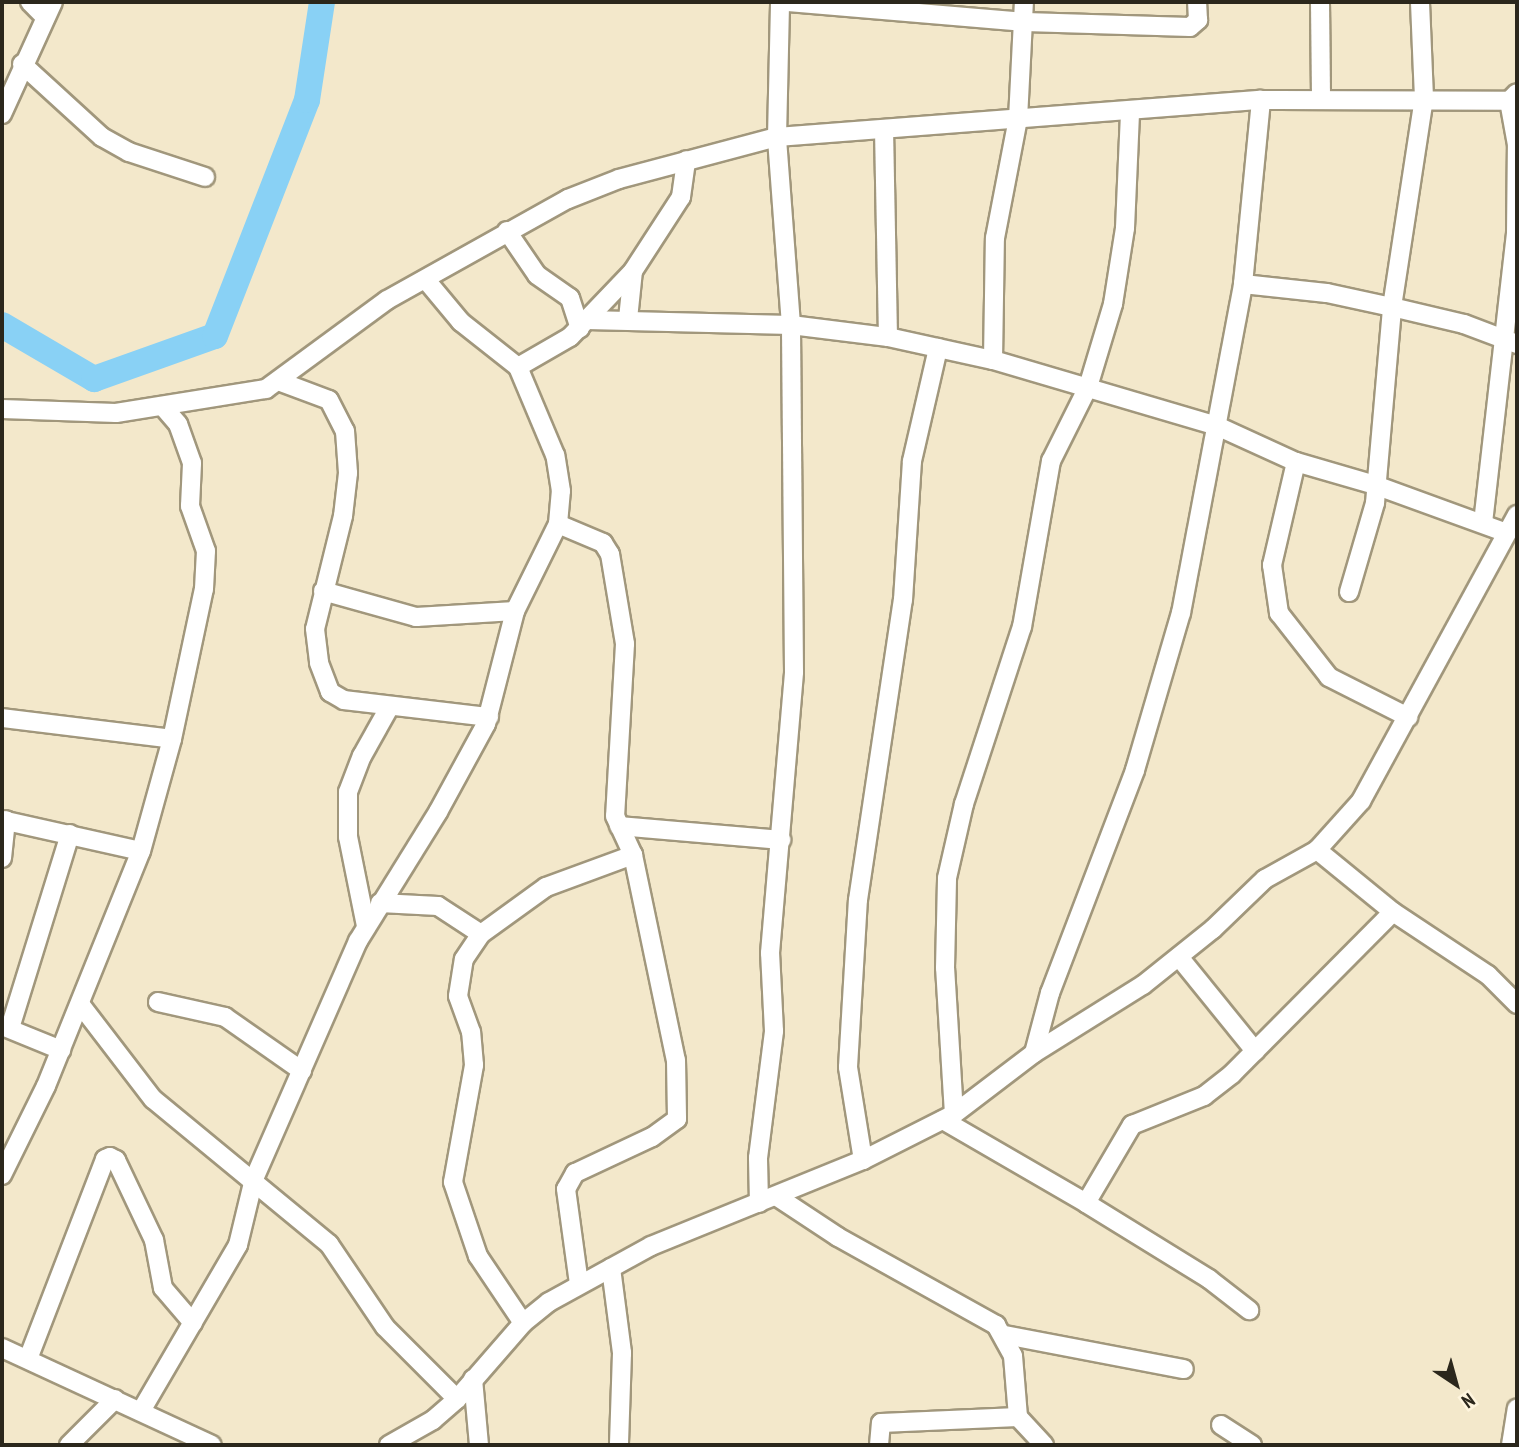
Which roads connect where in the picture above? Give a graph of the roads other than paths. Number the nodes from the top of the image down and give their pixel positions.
1 (30, 2) edge
2 (780, 2) edge
3 (788, 2) edge
4 (1024, 2) edge
5 (1197, 2) edge
6 (1320, 2) edge
7 (1420, 2) edge
8 (901, 7) edge
9 (48, 9) edge
10 (1025, 22) junction
11 (22, 64) junction
12 (1513, 97) edge
13 (1321, 98) junction
14 (1424, 98) junction
15 (1261, 100) junction
16 (1130, 112) junction
17 (2, 114) edge
18 (1018, 119) junction
19 (884, 129) junction
20 (777, 137) junction
21 (686, 160) junction
22 (205, 177) dead end
23 (507, 231) junction
24 (633, 271) junction
25 (426, 280) junction
26 (1243, 284) junction
27 (1392, 307) junction
28 (628, 319) junction
29 (583, 324) junction
30 (791, 325) junction
31 (888, 337) junction
32 (1512, 342) edge
33 (938, 348) junction
34 (993, 360) junction
35 (518, 367) junction
36 (281, 382) junction
37 (1088, 387) junction
38 (2, 408) edge
39 (164, 408) junction
40 (1217, 426) junction
41 (1296, 462) junction
42 (1375, 485) junction
43 (1517, 515) edge
44 (1483, 523) junction
45 (558, 524) junction
46 (1507, 533) junction
47 (323, 591) junction
48 (1349, 593) dead end
49 (515, 611) junction
50 (390, 706) junction
51 (489, 717) junction
52 (1408, 717) junction
53 (2, 719) edge
54 (172, 739) junction
55 (4, 820) edge
56 (619, 825) junction
57 (70, 834) junction
58 (780, 840) junction
59 (141, 850) junction
60 (1317, 850) junction
61 (633, 855) junction
62 (2, 858) edge
63 (380, 903) junction
64 (1393, 912) junction
65 (366, 926) junction
66 (481, 934) junction
67 (1179, 957) junction
68 (158, 1002) dead end
69 (80, 1004) junction
70 (1517, 1004) edge
71 (6, 1027) edge
72 (61, 1050) junction
73 (1255, 1051) junction
74 (1034, 1053) junction
75 (302, 1071) junction
76 (948, 1117) junction
77 (863, 1160) junction
78 (2, 1175) edge
79 (254, 1179) junction
80 (776, 1196) junction
81 (759, 1203) junction
82 (1086, 1203) junction
83 (611, 1268) junction
84 (579, 1284) junction
85 (1249, 1310) dead end
86 (523, 1323) junction
87 (193, 1324) junction
88 (1005, 1335) junction
89 (2, 1348) edge
90 (28, 1359) junction
91 (1184, 1369) dead end
92 (473, 1379) junction
93 (115, 1399) junction
94 (457, 1399) junction
95 (1517, 1408) edge
96 (141, 1411) junction
97 (1018, 1417) junction
98 (1221, 1424) dead end
99 (69, 1445) edge
100 (212, 1445) edge
101 (389, 1445) edge
102 (479, 1445) edge
103 (619, 1445) edge
104 (878, 1445) edge
105 (1044, 1445) edge
106 (1252, 1445) edge
107 (1511, 1445) edge

1 - 9 street
2 - 20 street
3 - 8 street
4 - 10 street
5 - 10 street
6 - 13 street
7 - 14 street
8 - 10 street
9 - 11 street
10 - 18 street
11 - 17 street
11 - 22 street
12 - 14 street
12 - 32 street
13 - 14 street
13 - 15 street
14 - 27 street
15 - 16 street
15 - 26 street
16 - 18 street
16 - 37 street
18 - 19 street
18 - 34 street
19 - 20 street
19 - 31 street
20 - 21 street
20 - 30 street
21 - 23 street
21 - 24 street
23 - 25 street
23 - 29 street
24 - 28 street
24 - 29 street
25 - 35 street
25 - 36 street
26 - 27 street
26 - 40 street
27 - 32 street
27 - 42 street
28 - 29 street
28 - 30 street
29 - 35 street
30 - 31 street
30 - 58 street
31 - 33 street
32 - 44 street
33 - 34 street
33 - 77 street
34 - 37 street
35 - 45 street
36 - 39 street
36 - 47 street
37 - 40 street
37 - 76 street
38 - 39 street
39 - 54 street
40 - 41 street
40 - 74 street
41 - 42 street
41 - 52 street
42 - 44 street
42 - 48 street
43 - 46 street
44 - 46 street
45 - 49 street
45 - 56 street
46 - 52 street
47 - 49 street
47 - 50 street
49 - 51 street
50 - 51 street
50 - 65 street
51 - 63 street
52 - 60 street
53 - 54 street
54 - 59 street
55 - 57 street
55 - 62 street
56 - 58 street
56 - 61 street
57 - 59 street
57 - 71 street
58 - 81 street
59 - 69 street
60 - 64 street
60 - 67 street
61 - 66 street
61 - 84 street
63 - 65 street
63 - 66 street
64 - 70 street
64 - 73 street
65 - 75 street
66 - 86 street
67 - 73 street
67 - 74 street
68 - 75 street
69 - 72 street
69 - 79 street
71 - 72 street
72 - 78 street
73 - 82 street
74 - 76 street
75 - 79 street
76 - 77 street
76 - 82 street
77 - 80 street
79 - 87 street
79 - 94 street
80 - 81 street
80 - 88 street
81 - 83 street
82 - 85 street
83 - 84 street
83 - 103 street
84 - 86 street
86 - 92 street
87 - 90 street
87 - 96 street
88 - 91 street
88 - 97 street
89 - 90 street
90 - 93 street
92 - 94 street
92 - 102 street
93 - 96 street
93 - 99 street
94 - 101 street
95 - 107 street
96 - 100 street
97 - 104 street
97 - 105 street
98 - 106 street

